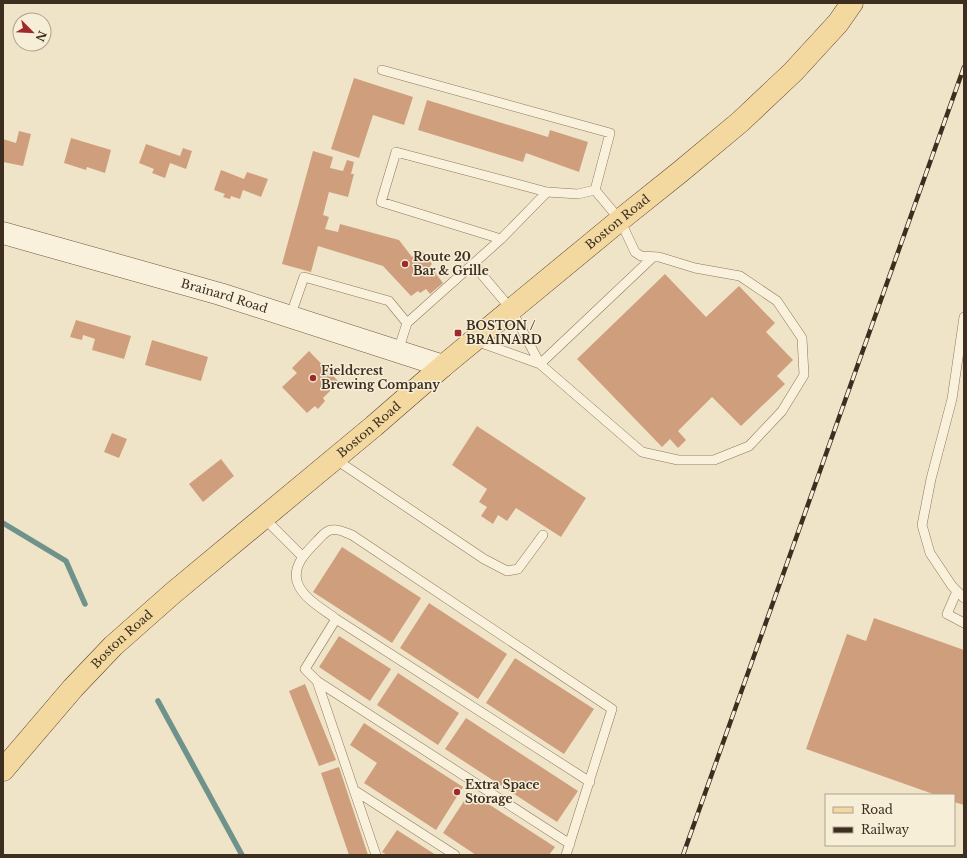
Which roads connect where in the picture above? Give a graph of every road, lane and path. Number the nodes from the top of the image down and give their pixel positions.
1 (852, 3) edge
2 (382, 70) dead end
3 (595, 190) junction
4 (547, 192) junction
5 (620, 220) junction
6 (3, 233) edge
7 (501, 239) junction
8 (653, 257) junction
9 (473, 264) junction
10 (511, 309) junction
11 (290, 317) junction
12 (964, 317) edge
13 (407, 323) junction
14 (473, 340) junction
15 (398, 351) junction
16 (540, 364) junction
17 (442, 366) junction
18 (334, 459) junction
19 (264, 518) junction
20 (543, 536) dead end
21 (302, 556) junction
22 (957, 591) junction
23 (964, 598) edge
24 (336, 619) junction
25 (964, 623) edge
26 (317, 681) junction
27 (3, 770) edge
28 (590, 782) junction
29 (354, 790) junction
30 (570, 844) junction
31 (376, 855) edge
32 (455, 855) edge
33 (566, 855) edge

1 - 5 main road, Boston Road
2 - 3 lane
3 - 4 lane
3 - 5 lane
4 - 7 lane
4 - 7 lane
5 - 8 lane
5 - 10 main road, Boston Road
6 - 11 street, Brainard Road
7 - 9 lane
8 - 16 lane
8 - 16 lane
9 - 10 lane
9 - 13 lane
10 - 14 main road, Boston Road
10 - 16 lane
11 - 13 lane
11 - 15 street, Brainard Road
12 - 22 lane
13 - 15 lane
14 - 16 lane
14 - 17 main road, Boston Road
15 - 17 street, Brainard Road
17 - 18 main road, Boston Road
18 - 19 main road, Boston Road
18 - 20 lane
19 - 21 lane
19 - 27 main road, Boston Road
21 - 24 lane
21 - 28 lane
22 - 23 lane
22 - 25 lane
24 - 26 lane
24 - 28 lane
26 - 29 lane
26 - 30 lane
28 - 30 lane
29 - 31 lane
29 - 32 lane
30 - 33 lane

